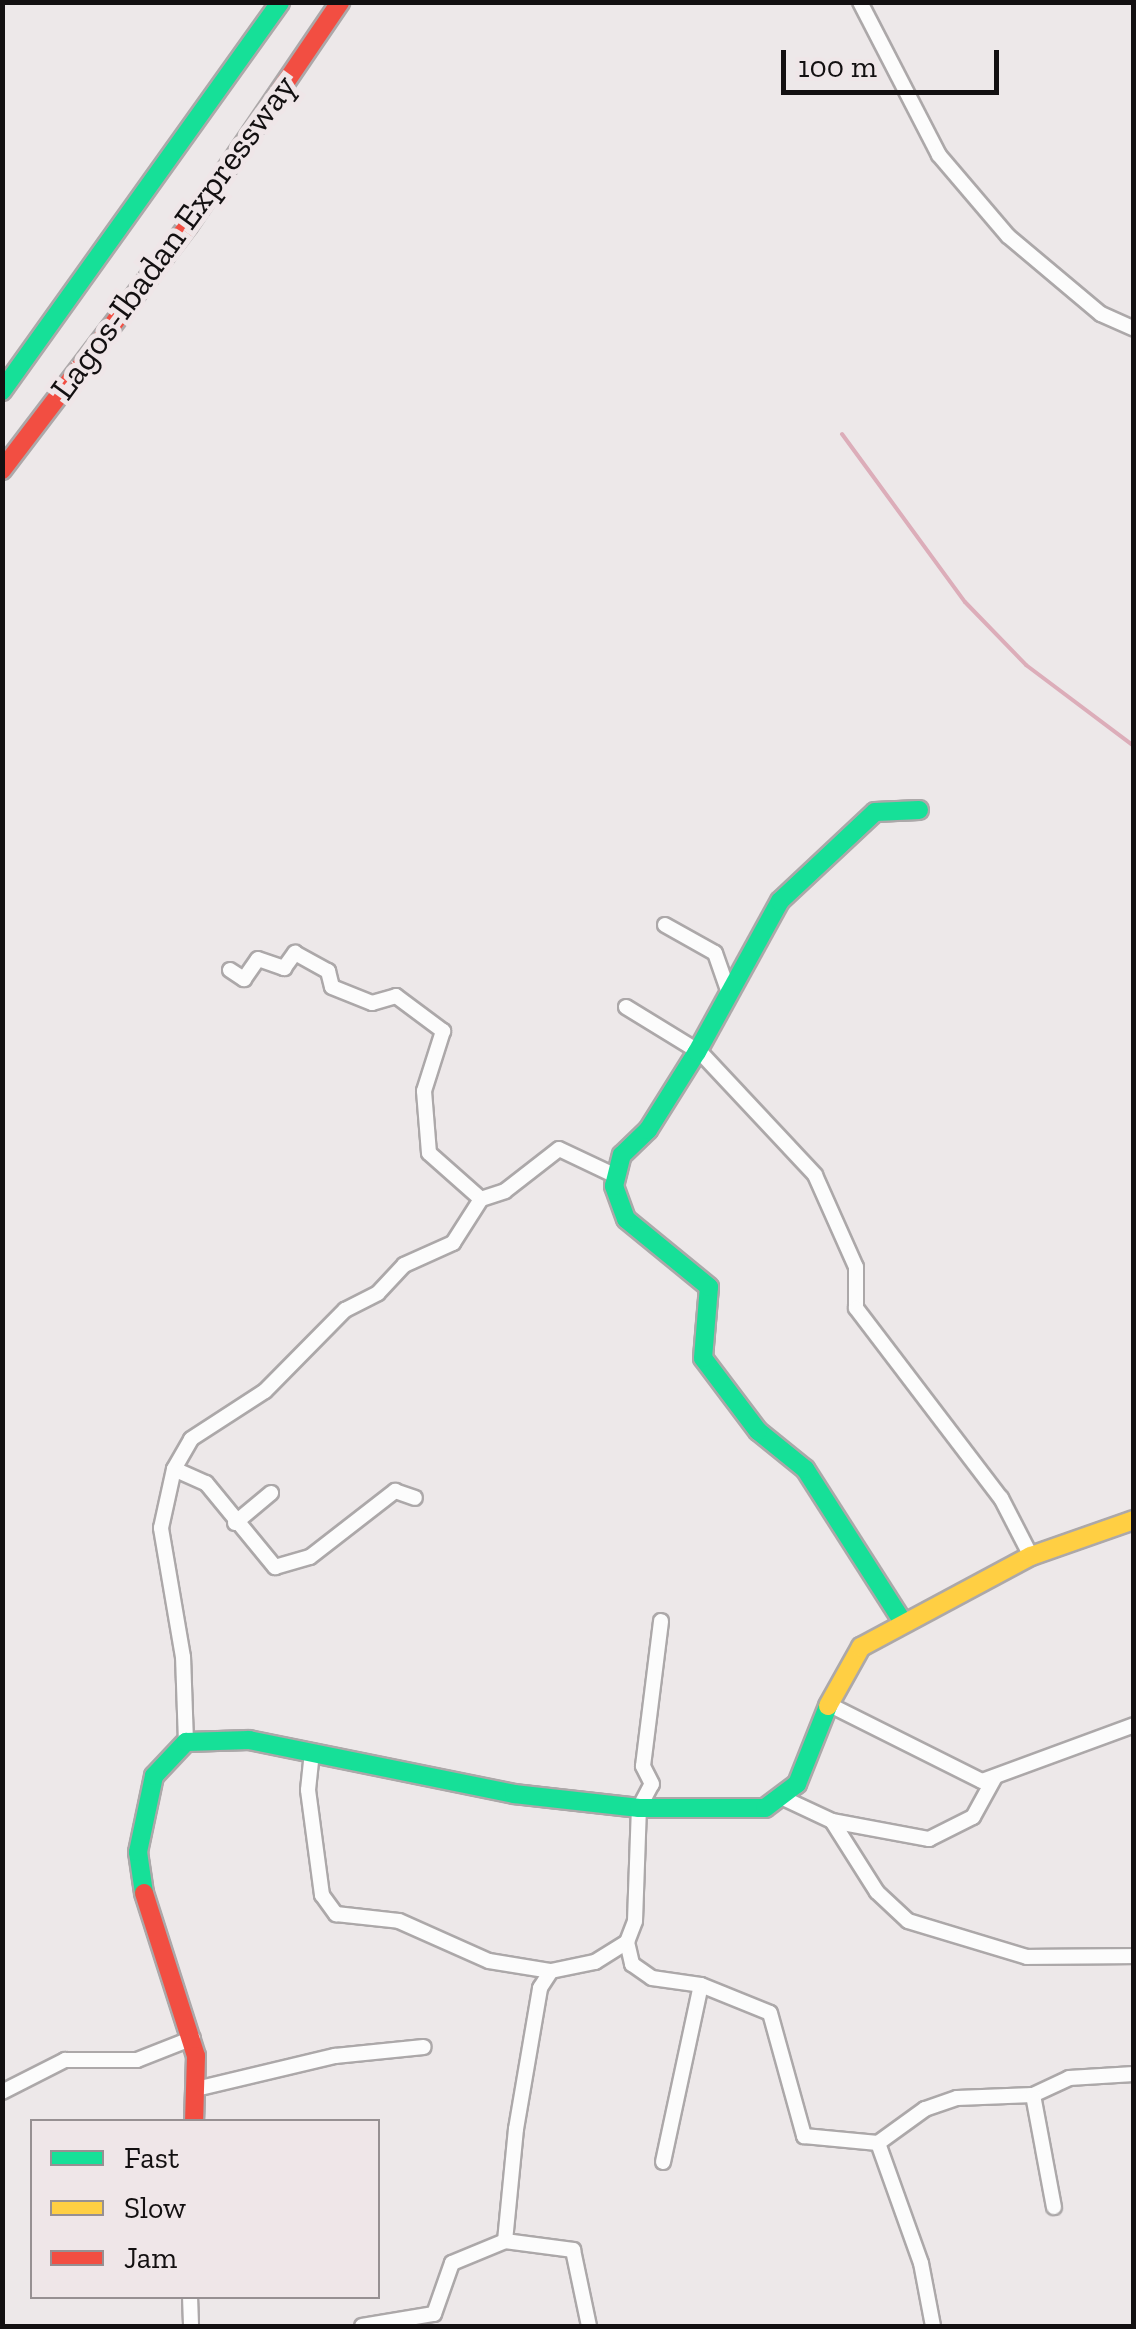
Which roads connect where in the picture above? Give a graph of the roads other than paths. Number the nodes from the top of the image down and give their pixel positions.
1 (280, 2) edge
2 (340, 2) edge
3 (860, 2) edge
4 (1134, 329) edge
5 (2, 391) edge
6 (2, 470) edge
7 (919, 810) dead end
8 (665, 925) dead end
9 (230, 970) dead end
10 (729, 993) junction
11 (626, 1006) dead end
12 (697, 1052) junction
13 (614, 1175) junction
14 (480, 1199) junction
15 (174, 1468) junction
16 (271, 1492) dead end
17 (415, 1498) dead end
18 (1134, 1520) edge
19 (235, 1523) junction
20 (1031, 1556) junction
21 (902, 1619) junction
22 (661, 1621) dead end
23 (828, 1704) junction
24 (1134, 1725) edge
25 (186, 1742) junction
26 (312, 1752) junction
27 (995, 1777) junction
28 (784, 1798) junction
29 (639, 1808) junction
30 (832, 1821) junction
31 (627, 1942) junction
32 (1126, 1956) edge
33 (1134, 1970) edge
34 (550, 1971) junction
35 (702, 1985) junction
36 (192, 2038) junction
37 (424, 2047) dead end
38 (1134, 2074) edge
39 (196, 2090) junction
40 (2, 2092) edge
41 (1033, 2095) junction
42 (194, 2119) edge
43 (878, 2144) junction
44 (663, 2162) dead end
45 (1054, 2206) dead end
46 (505, 2242) junction
47 (190, 2299) edge
48 (436, 2320) edge
49 (191, 2326) edge
50 (362, 2326) edge
51 (589, 2326) edge
52 (933, 2326) edge

1 - 5 main road, Lagos-Ibadan Expressway
2 - 6 main road, Lagos-Ibadan Expressway
3 - 4 street
7 - 10 main road
8 - 10 street
9 - 14 street
10 - 12 main road
11 - 12 street
12 - 13 main road
12 - 20 street
13 - 14 street
13 - 21 main road
14 - 15 street
15 - 19 street
15 - 25 street
16 - 19 street
17 - 19 street
18 - 20 main road
20 - 21 main road
21 - 23 main road
22 - 29 street
23 - 27 street
23 - 28 main road
24 - 27 street
25 - 26 main road
25 - 36 main road
26 - 29 main road
26 - 34 street
27 - 30 street
28 - 29 main road
28 - 30 street
29 - 31 street
30 - 32 street
31 - 34 street
31 - 35 street
32 - 33 street
34 - 46 street
35 - 43 street
35 - 44 street
36 - 39 main road
36 - 40 street
37 - 39 street
38 - 41 street
39 - 42 main road
41 - 43 street
41 - 45 street
43 - 52 street
46 - 48 street
46 - 51 street
47 - 49 street
48 - 50 street

